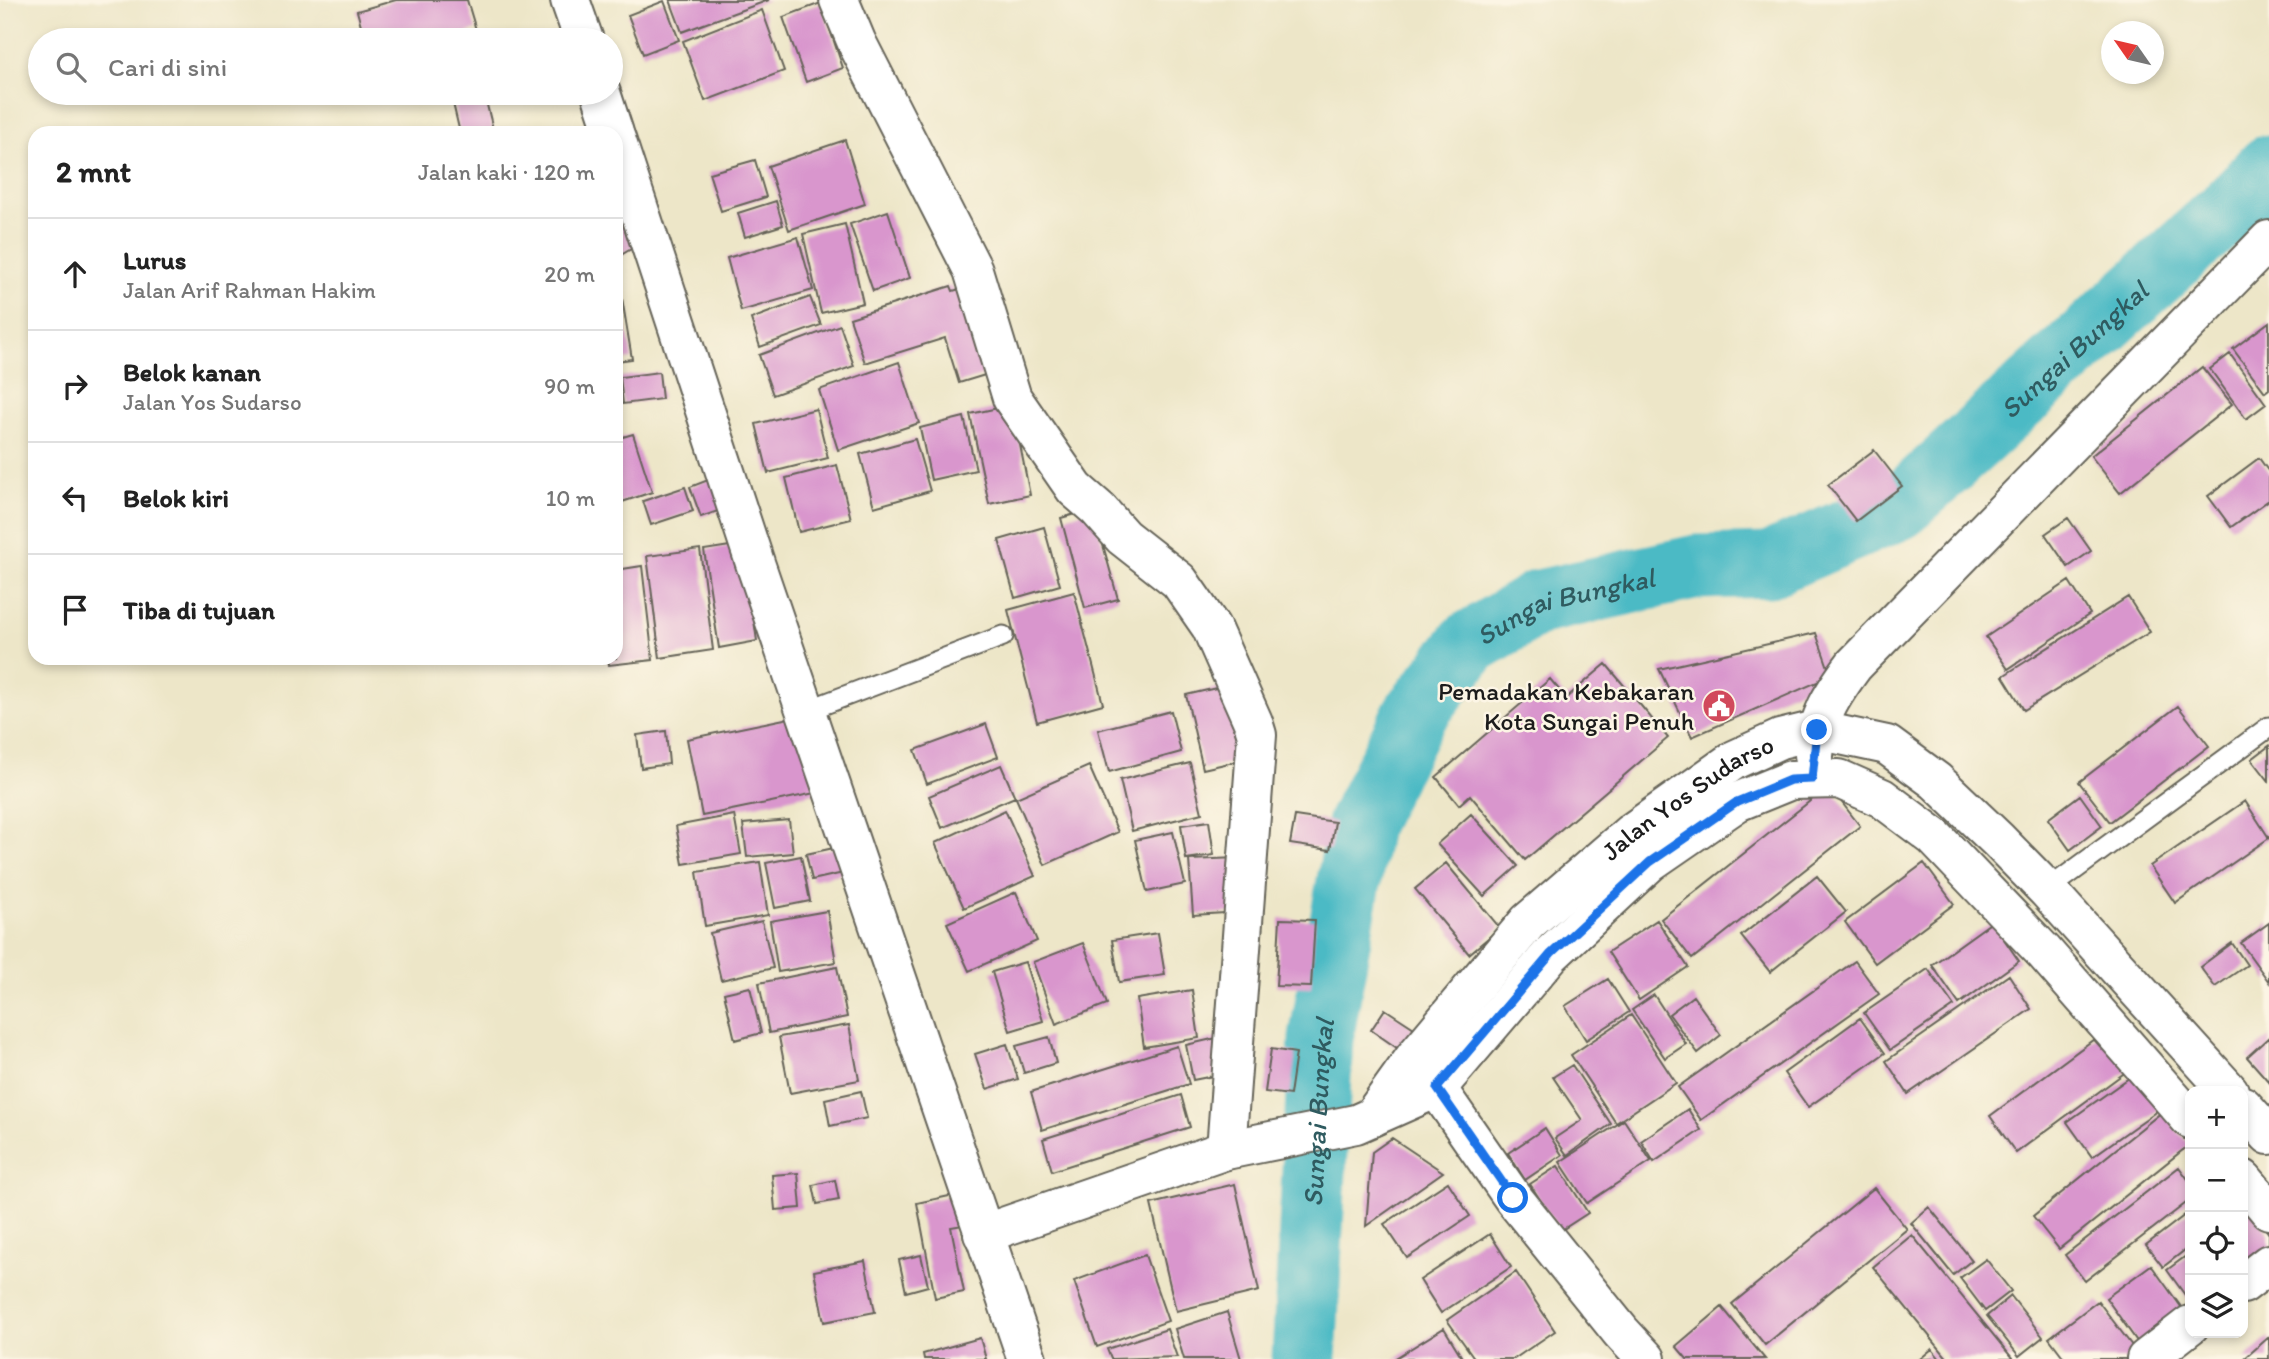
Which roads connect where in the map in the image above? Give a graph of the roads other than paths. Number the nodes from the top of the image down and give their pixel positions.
1 (570, 0) edge
2 (839, 0) edge
3 (580, 28) edge
4 (605, 105) edge
5 (612, 126) edge
6 (623, 160) edge
7 (2269, 240) edge
8 (1003, 635) dead end
9 (806, 711) junction
10 (2269, 727) edge
11 (1817, 730) junction
12 (1812, 779) junction
13 (2047, 890) junction
14 (1415, 1057) junction
15 (2224, 1086) edge
16 (1437, 1088) junction
17 (2248, 1112) edge
18 (2185, 1113) edge
19 (1363, 1121) junction
20 (2269, 1135) edge
21 (1234, 1148) junction
22 (2248, 1186) edge
23 (2269, 1210) edge
24 (984, 1234) junction
25 (2269, 1264) edge
26 (2248, 1280) edge
27 (2185, 1329) edge
28 (1027, 1359) edge
29 (1646, 1359) edge
30 (2146, 1359) edge

1 - 3 main road
2 - 21 main road
4 - 5 main road
6 - 9 main road
7 - 11 main road
8 - 9 lane
9 - 24 main road
10 - 13 lane
11 - 12 main road
11 - 13 main road, Jalan Yos Sudarso
11 - 14 main road, Jalan Yos Sudarso
12 - 16 main road, Jalan Yos Sudarso
12 - 18 main road, Jalan Yos Sudarso
13 - 15 main road, Jalan Yos Sudarso
14 - 16 main road
14 - 19 main road, Jalan Yos Sudarso
16 - 19 main road, Jalan Yos Sudarso
16 - 29 main road
17 - 20 main road
19 - 21 main road
21 - 24 main road
22 - 23 main road
24 - 28 main road
25 - 26 main road
27 - 30 main road

